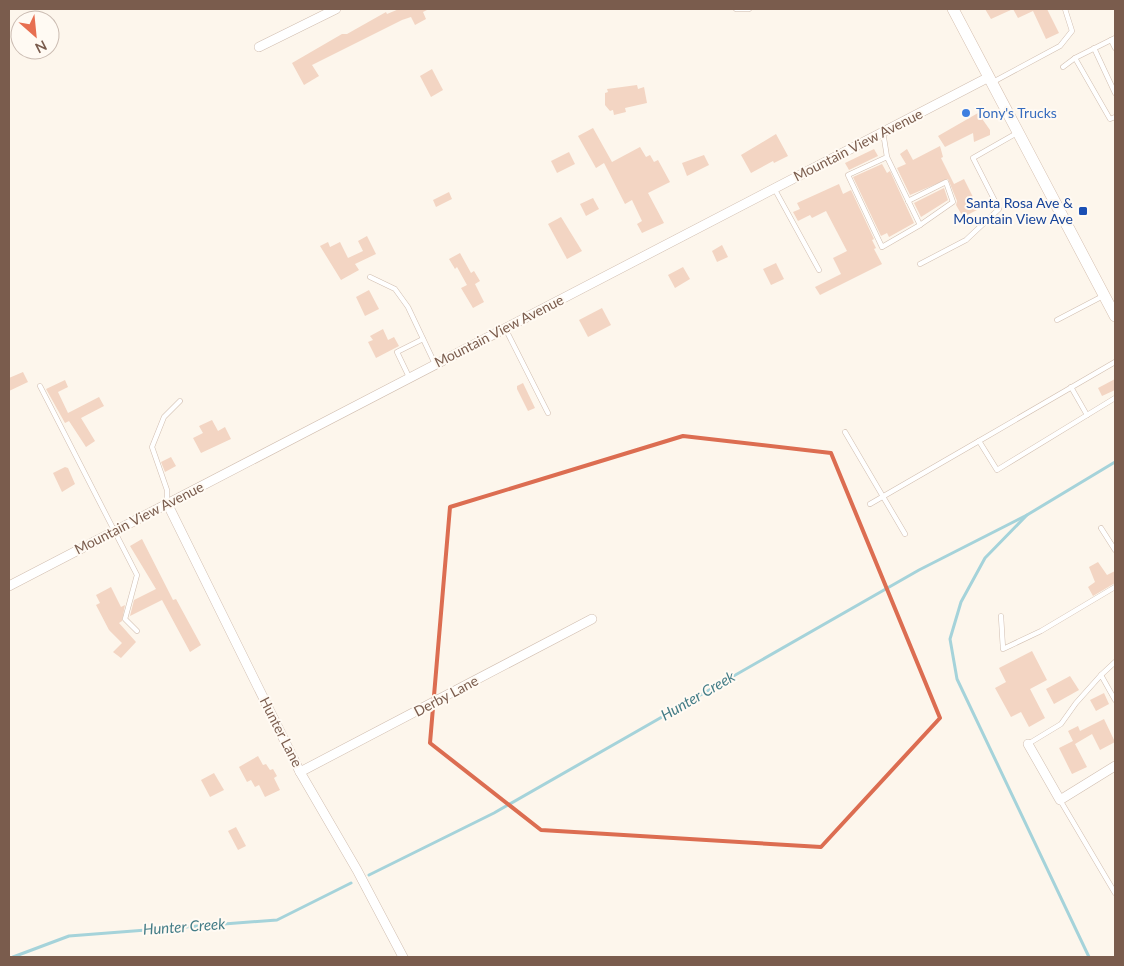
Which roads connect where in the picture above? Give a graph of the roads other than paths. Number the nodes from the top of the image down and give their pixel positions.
1 (336, 9) edge
2 (736, 9) edge
3 (749, 9) edge
4 (952, 9) edge
5 (1065, 9) edge
6 (1113, 39) edge
7 (259, 47) dead end
8 (1094, 48) junction
9 (1115, 48) edge
10 (1075, 58) junction
11 (1063, 68) dead end
12 (990, 80) junction
13 (1115, 93) edge
14 (1115, 117) edge
15 (883, 132) junction
16 (1018, 132) junction
17 (887, 157) junction
18 (774, 188) junction
19 (908, 201) junction
20 (920, 225) junction
21 (920, 264) dead end
22 (819, 270) dead end
23 (370, 278) dead end
24 (1104, 295) junction
25 (1115, 316) edge
26 (1057, 320) dead end
27 (505, 328) junction
28 (423, 339) junction
29 (1115, 362) edge
30 (435, 364) junction
31 (409, 377) junction
32 (40, 386) dead end
33 (1072, 387) junction
34 (1115, 398) edge
35 (180, 402) dead end
36 (548, 413) dead end
37 (1087, 415) junction
38 (844, 432) dead end
39 (979, 441) junction
40 (883, 496) junction
41 (166, 503) junction
42 (870, 504) dead end
43 (1101, 528) dead end
44 (115, 530) junction
45 (905, 534) dead end
46 (1115, 550) edge
47 (9, 586) edge
48 (1115, 587) edge
49 (1001, 616) dead end
50 (592, 619) dead end
51 (137, 631) dead end
52 (1115, 662) edge
53 (1102, 675) junction
54 (1115, 700) edge
55 (1028, 744) joint
56 (1115, 766) edge
57 (300, 772) junction
58 (1060, 800) junction
59 (1115, 893) edge
60 (403, 957) edge

1 - 7 street
2 - 3 lane
4 - 12 main road
5 - 12 lane
6 - 8 lane
6 - 9 lane
8 - 10 lane
8 - 13 lane
10 - 11 lane
10 - 14 lane
12 - 15 street, Mountain View Avenue
12 - 16 main road
15 - 17 lane
15 - 18 street, Mountain View Avenue
16 - 21 lane
16 - 24 main road
17 - 19 lane
17 - 20 lane
18 - 22 lane
18 - 27 street, Mountain View Avenue
19 - 20 lane
19 - 20 lane
23 - 28 lane
24 - 25 main road
24 - 26 lane
27 - 30 street, Mountain View Avenue
27 - 36 lane
28 - 30 lane
28 - 31 lane
29 - 33 lane
30 - 31 street, Mountain View Avenue
31 - 41 street, Mountain View Avenue
32 - 44 lane
33 - 37 lane
33 - 39 lane
34 - 37 lane
35 - 41 lane
37 - 39 lane
38 - 40 lane
39 - 40 lane
40 - 42 lane
40 - 45 lane
41 - 44 street, Mountain View Avenue
41 - 57 street, Hunter Lane
43 - 46 lane
44 - 47 street, Mountain View Avenue
44 - 51 lane
48 - 49 lane
50 - 57 street, Derby Lane
52 - 53 lane
53 - 54 lane
53 - 55 lane
55 - 58 street
56 - 58 street
57 - 60 street, Hunter Lane
58 - 59 lane

